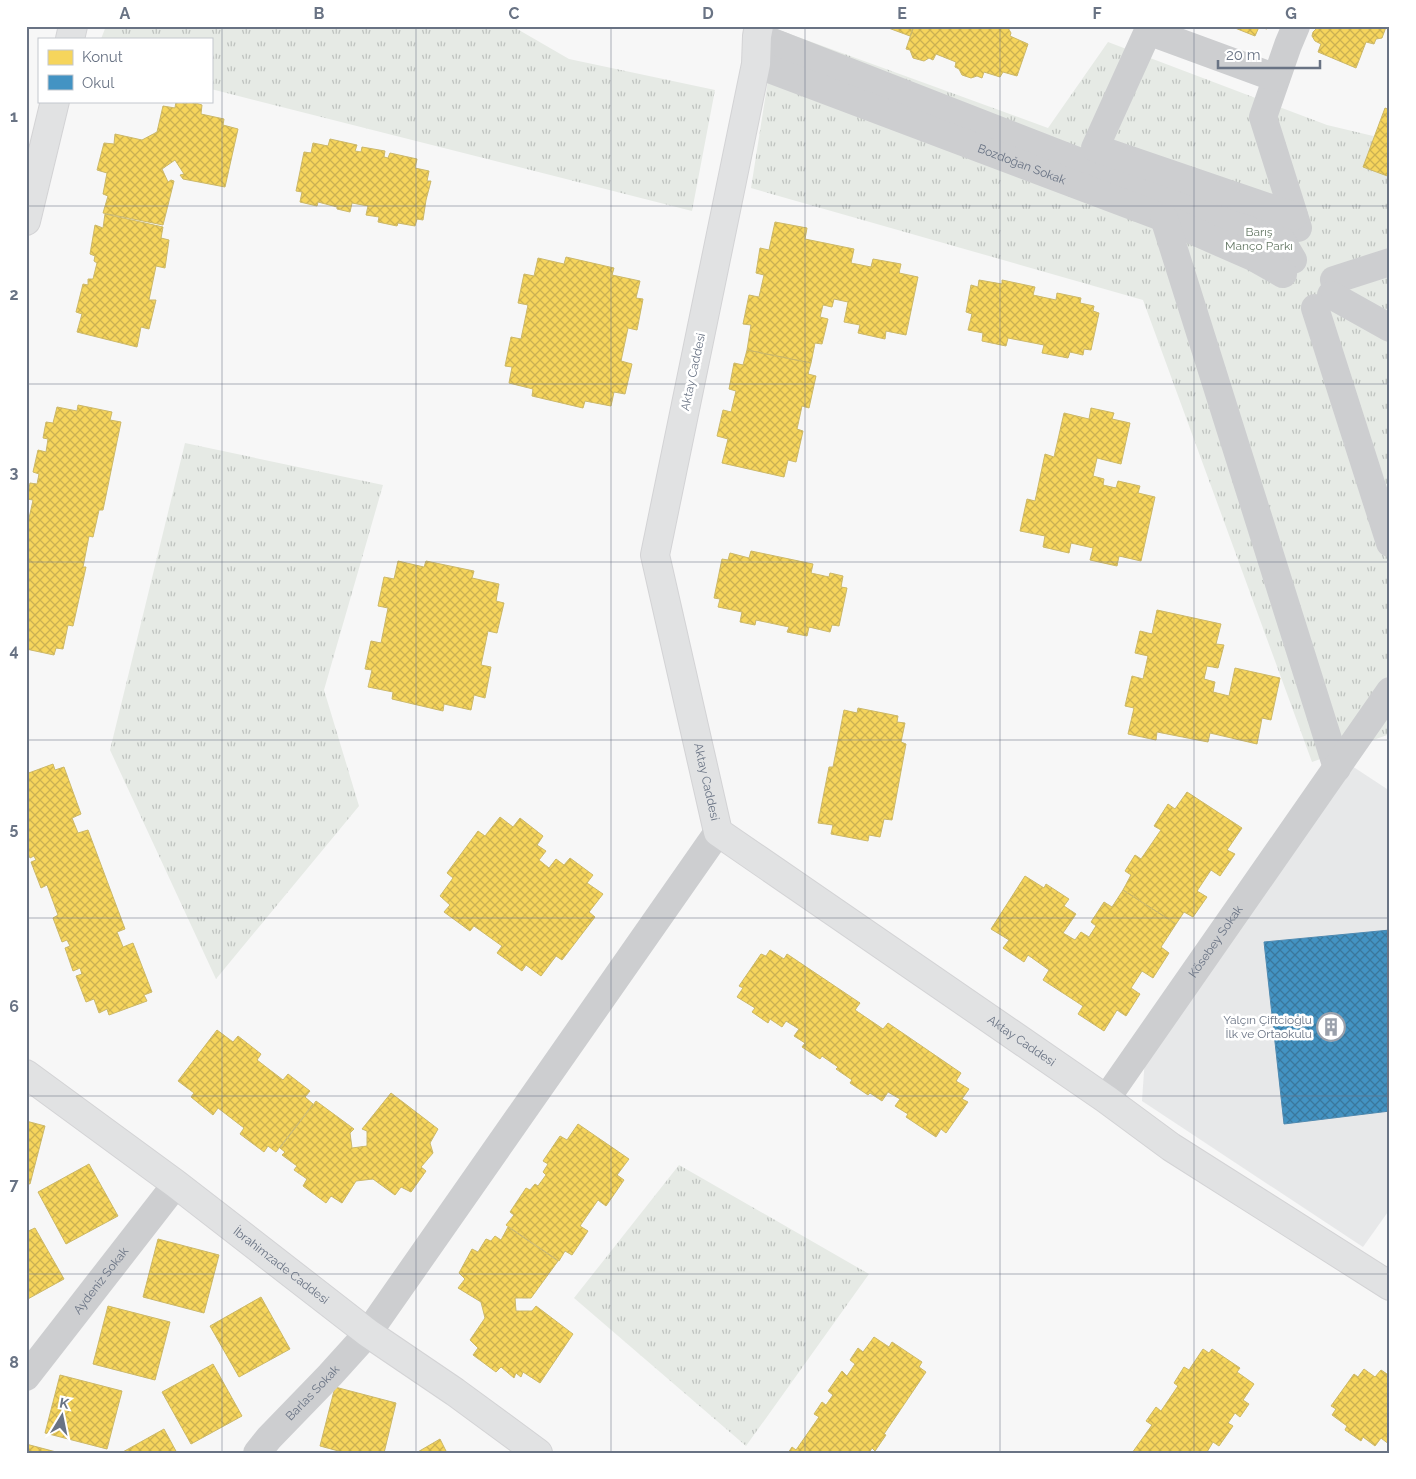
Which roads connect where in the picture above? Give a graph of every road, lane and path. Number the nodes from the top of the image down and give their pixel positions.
1 (758, 31) edge
2 (1292, 36) edge
3 (756, 64) junction
4 (1276, 78) junction
5 (55, 102) edge
6 (1294, 216) junction
7 (1164, 218) junction
8 (26, 221) edge
9 (1390, 262) edge
10 (1294, 263) junction
11 (1327, 295) junction
12 (1390, 328) edge
13 (1390, 543) edge
14 (1390, 691) edge
15 (1332, 775) junction
16 (718, 832) junction
17 (26, 1074) edge
18 (1106, 1099) junction
19 (176, 1184) junction
20 (1390, 1286) edge
21 (368, 1333) junction
22 (26, 1377) edge
23 (532, 1451) edge
24 (257, 1453) edge

1 - 3 main road, Aktay Caddesi
1 - 10 street
2 - 4 street
3 - 7 street, Bozdoğan Sokak
3 - 16 main road, Aktay Caddesi
4 - 6 street
4 - 6 street
5 - 8 main road
6 - 10 street
7 - 10 street, Bozdoğan Sokak
7 - 15 street
9 - 11 street
11 - 12 street
11 - 13 street
14 - 15 street, Kösebey Sokak
15 - 18 street, Kösebey Sokak
16 - 18 main road, Aktay Caddesi
16 - 21 street, Barlas Sokak
17 - 19 main road, İbrahimzade Caddesi
18 - 20 main road, Aktay Caddesi
19 - 21 main road, İbrahimzade Caddesi
19 - 22 street, Aydeniz Sokak
21 - 23 main road, İbrahimzade Caddesi
21 - 24 street, Barlas Sokak

